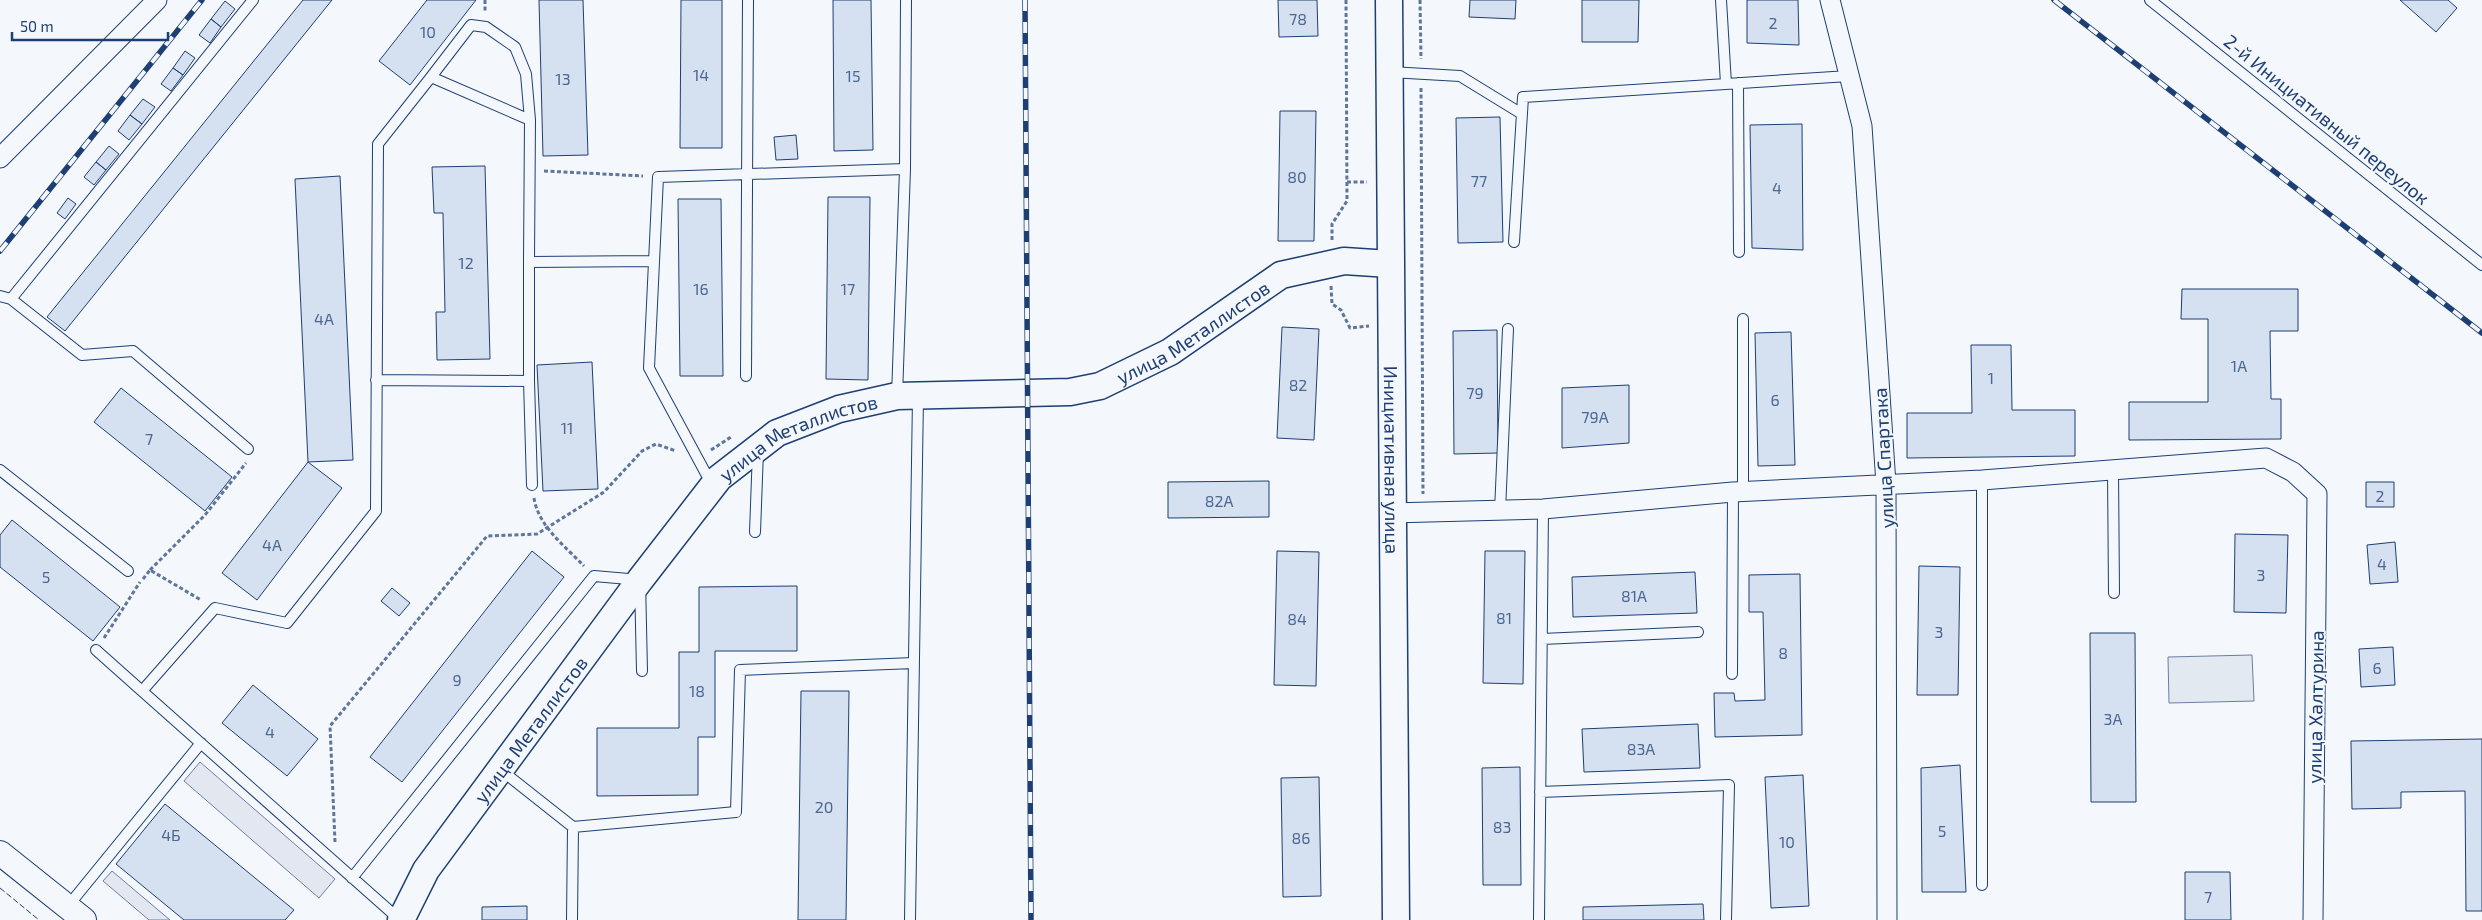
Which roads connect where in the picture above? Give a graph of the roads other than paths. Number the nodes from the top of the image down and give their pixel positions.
1 (157, 0) edge
2 (252, 0) edge
3 (748, 0) edge
4 (906, 0) edge
5 (1389, 0) edge
6 (1721, 0) edge
7 (1830, 0) edge
8 (2150, 0) edge
9 (1389, 72) junction
10 (1850, 76) junction
11 (431, 77) junction
12 (1738, 83) junction
13 (1726, 84) junction
14 (1522, 114) junction
15 (530, 120) junction
16 (0, 158) edge
17 (905, 170) junction
18 (747, 175) junction
19 (1514, 242) dead end
20 (1739, 252) dead end
21 (654, 261) junction
22 (529, 262) junction
23 (1390, 264) junction
24 (2482, 265) edge
25 (0, 296) edge
26 (11, 299) junction
27 (1743, 319) dead end
28 (1508, 329) dead end
29 (746, 376) dead end
30 (376, 380) junction
31 (529, 381) junction
32 (907, 396) junction
33 (758, 448) junction
34 (248, 449) road end
35 (0, 470) edge
36 (2113, 470) junction
37 (1982, 480) junction
38 (1886, 484) junction
39 (532, 486) road end
40 (713, 487) junction
41 (1738, 492) junction
42 (1543, 509) junction
43 (1500, 511) junction
44 (1391, 513) junction
45 (755, 532) dead end
46 (128, 571) road end
47 (640, 580) junction
48 (2114, 593) dead end
49 (1698, 632) dead end
50 (1542, 639) junction
51 (96, 650) road end
52 (914, 663) junction
53 (642, 671) dead end
54 (1732, 674) dead end
55 (142, 690) junction
56 (201, 743) junction
57 (501, 770) junction
58 (1540, 792) junction
59 (574, 827) junction
60 (0, 853) edge
61 (352, 878) junction
62 (1982, 885) dead end
63 (76, 913) edge
64 (400, 920) edge
65 (572, 920) edge
66 (910, 920) edge
67 (1396, 920) edge
68 (1539, 920) edge
69 (1726, 920) edge
70 (1887, 920) edge
71 (2313, 920) edge

1 - 16 street
2 - 26 lane
3 - 18 lane
4 - 17 lane
5 - 9 main road, Инициативная улица
6 - 13 lane
7 - 10 street, улица Спартака
8 - 24 lane, 2-й Инициативный переулок
9 - 14 lane
9 - 23 main road, Инициативная улица
10 - 12 lane
10 - 38 street, улица Спартака
11 - 15 lane
11 - 15 lane
11 - 30 lane
12 - 13 lane
12 - 20 lane
13 - 14 lane
14 - 19 lane
15 - 22 lane
17 - 18 lane
17 - 32 lane
18 - 21 lane
18 - 29 lane
21 - 22 lane
21 - 40 lane
22 - 31 lane
23 - 32 main road, улица Металлистов
23 - 44 main road, Инициативная улица
25 - 26 lane
26 - 34 lane
27 - 41 lane
28 - 43 lane
30 - 31 lane
30 - 55 lane
31 - 39 lane
32 - 33 main road, улица Металлистов
32 - 52 lane
33 - 40 main road, улица Металлистов
33 - 45 lane
35 - 46 lane
36 - 37 street
36 - 48 lane
36 - 71 street, улица Халтурина
37 - 38 street
37 - 62 lane
38 - 41 street
38 - 70 street, улица Спартака
40 - 47 main road, улица Металлистов
41 - 42 street
41 - 54 lane
42 - 43 street
42 - 50 lane
43 - 44 street
44 - 67 main road, Инициативная улица
47 - 53 lane
47 - 57 main road, улица Металлистов
47 - 61 lane
49 - 50 lane
50 - 58 lane
51 - 55 lane
52 - 59 lane
52 - 66 lane
55 - 56 lane
56 - 61 lane
56 - 63 lane
57 - 59 lane
57 - 64 main road, улица Металлистов
58 - 68 lane
58 - 69 lane
59 - 65 lane
60 - 63 street
61 - 64 lane

